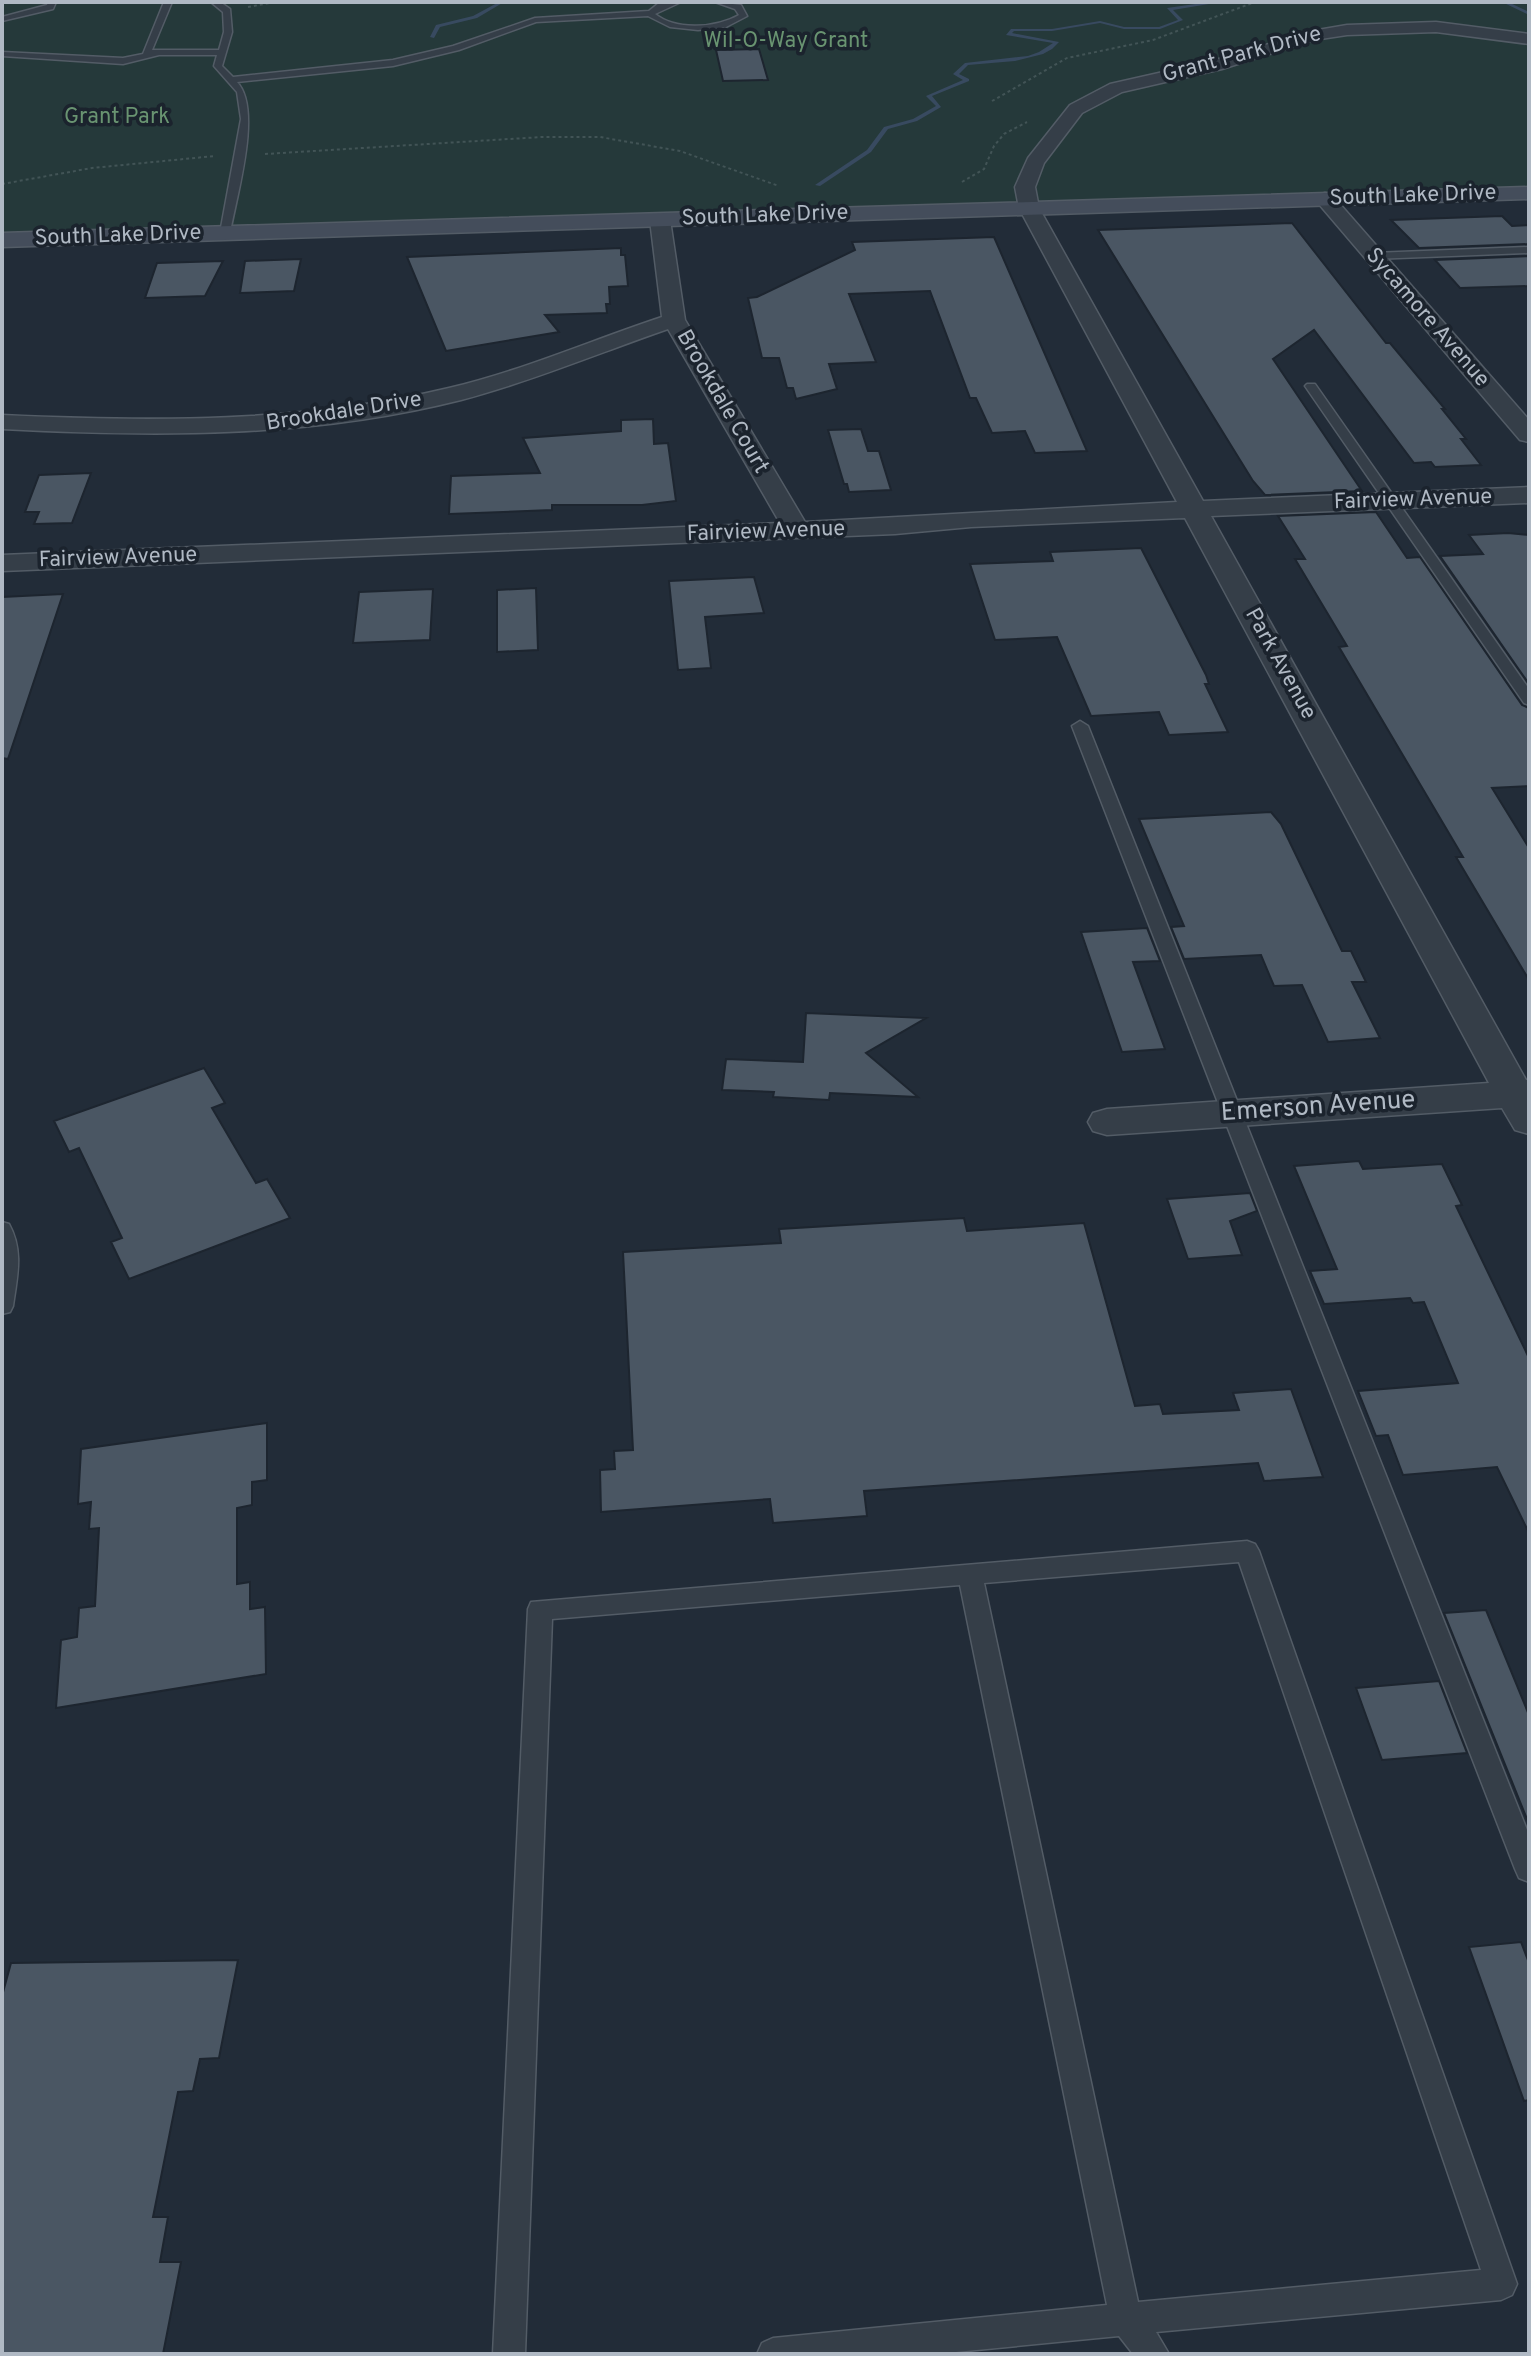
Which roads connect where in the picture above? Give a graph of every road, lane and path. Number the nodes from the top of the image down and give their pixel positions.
1 (52, 2) edge
2 (168, 2) edge
3 (215, 2) edge
4 (677, 2) edge
5 (719, 2) edge
6 (1255, 2) edge
7 (651, 13) junction
8 (2, 19) edge
9 (1529, 39) edge
10 (223, 52) junction
11 (158, 53) junction
12 (2, 54) edge
13 (231, 80) junction
14 (992, 101) dead end
15 (1031, 121) dead end
16 (257, 154) dead end
17 (223, 155) dead end
18 (2, 184) edge
19 (958, 184) dead end
20 (781, 186) dead end
21 (1529, 193) edge
22 (1325, 199) junction
23 (1029, 208) junction
24 (660, 220) junction
25 (225, 233) junction
26 (2, 240) edge
27 (1527, 252) edge
28 (1373, 256) junction
29 (674, 320) junction
30 (1311, 386) dead end
31 (2, 422) edge
32 (1529, 435) edge
33 (1529, 495) edge
34 (1389, 501) junction
35 (1195, 509) junction
36 (797, 530) junction
37 (2, 563) edge
38 (1529, 700) edge
39 (1080, 726) dead end
40 (1524, 1103) edge
41 (1231, 1113) junction
42 (1107, 1122) dead end
43 (2, 1229) edge
44 (2, 1306) edge
45 (970, 1574) junction
46 (1529, 1869) edge
47 (1126, 2319) junction
48 (509, 2354) edge
49 (773, 2354) edge
50 (1153, 2354) edge

1 - 8 lane
2 - 11 lane
3 - 10 lane
4 - 7 lane
5 - 7 lane
6 - 14 path
7 - 13 lane
9 - 23 street, Grant Park Drive
10 - 11 lane
10 - 13 lane
11 - 12 lane
13 - 25 lane
15 - 19 path
16 - 20 path
17 - 18 path
21 - 22 street, South Lake Drive
22 - 23 street, South Lake Drive
22 - 28 street, Sycamore Avenue
23 - 24 street, South Lake Drive
23 - 35 street, Park Avenue
24 - 25 street, South Lake Drive
24 - 29 street, Brookdale Court
25 - 26 street, South Lake Drive
27 - 28 lane
28 - 32 street, Sycamore Avenue
29 - 31 street, Brookdale Drive
29 - 36 street, Brookdale Court
30 - 34 lane
33 - 34 street, Fairview Avenue
34 - 35 street, Fairview Avenue
34 - 38 lane
35 - 36 street, Fairview Avenue
35 - 40 street, Park Avenue
36 - 37 street, Fairview Avenue
39 - 41 lane
40 - 41 street, Emerson Avenue
41 - 42 street, Emerson Avenue
41 - 46 lane
43 - 44 lane
45 - 47 lane
45 - 47 lane
45 - 48 lane
47 - 49 lane
47 - 50 lane

